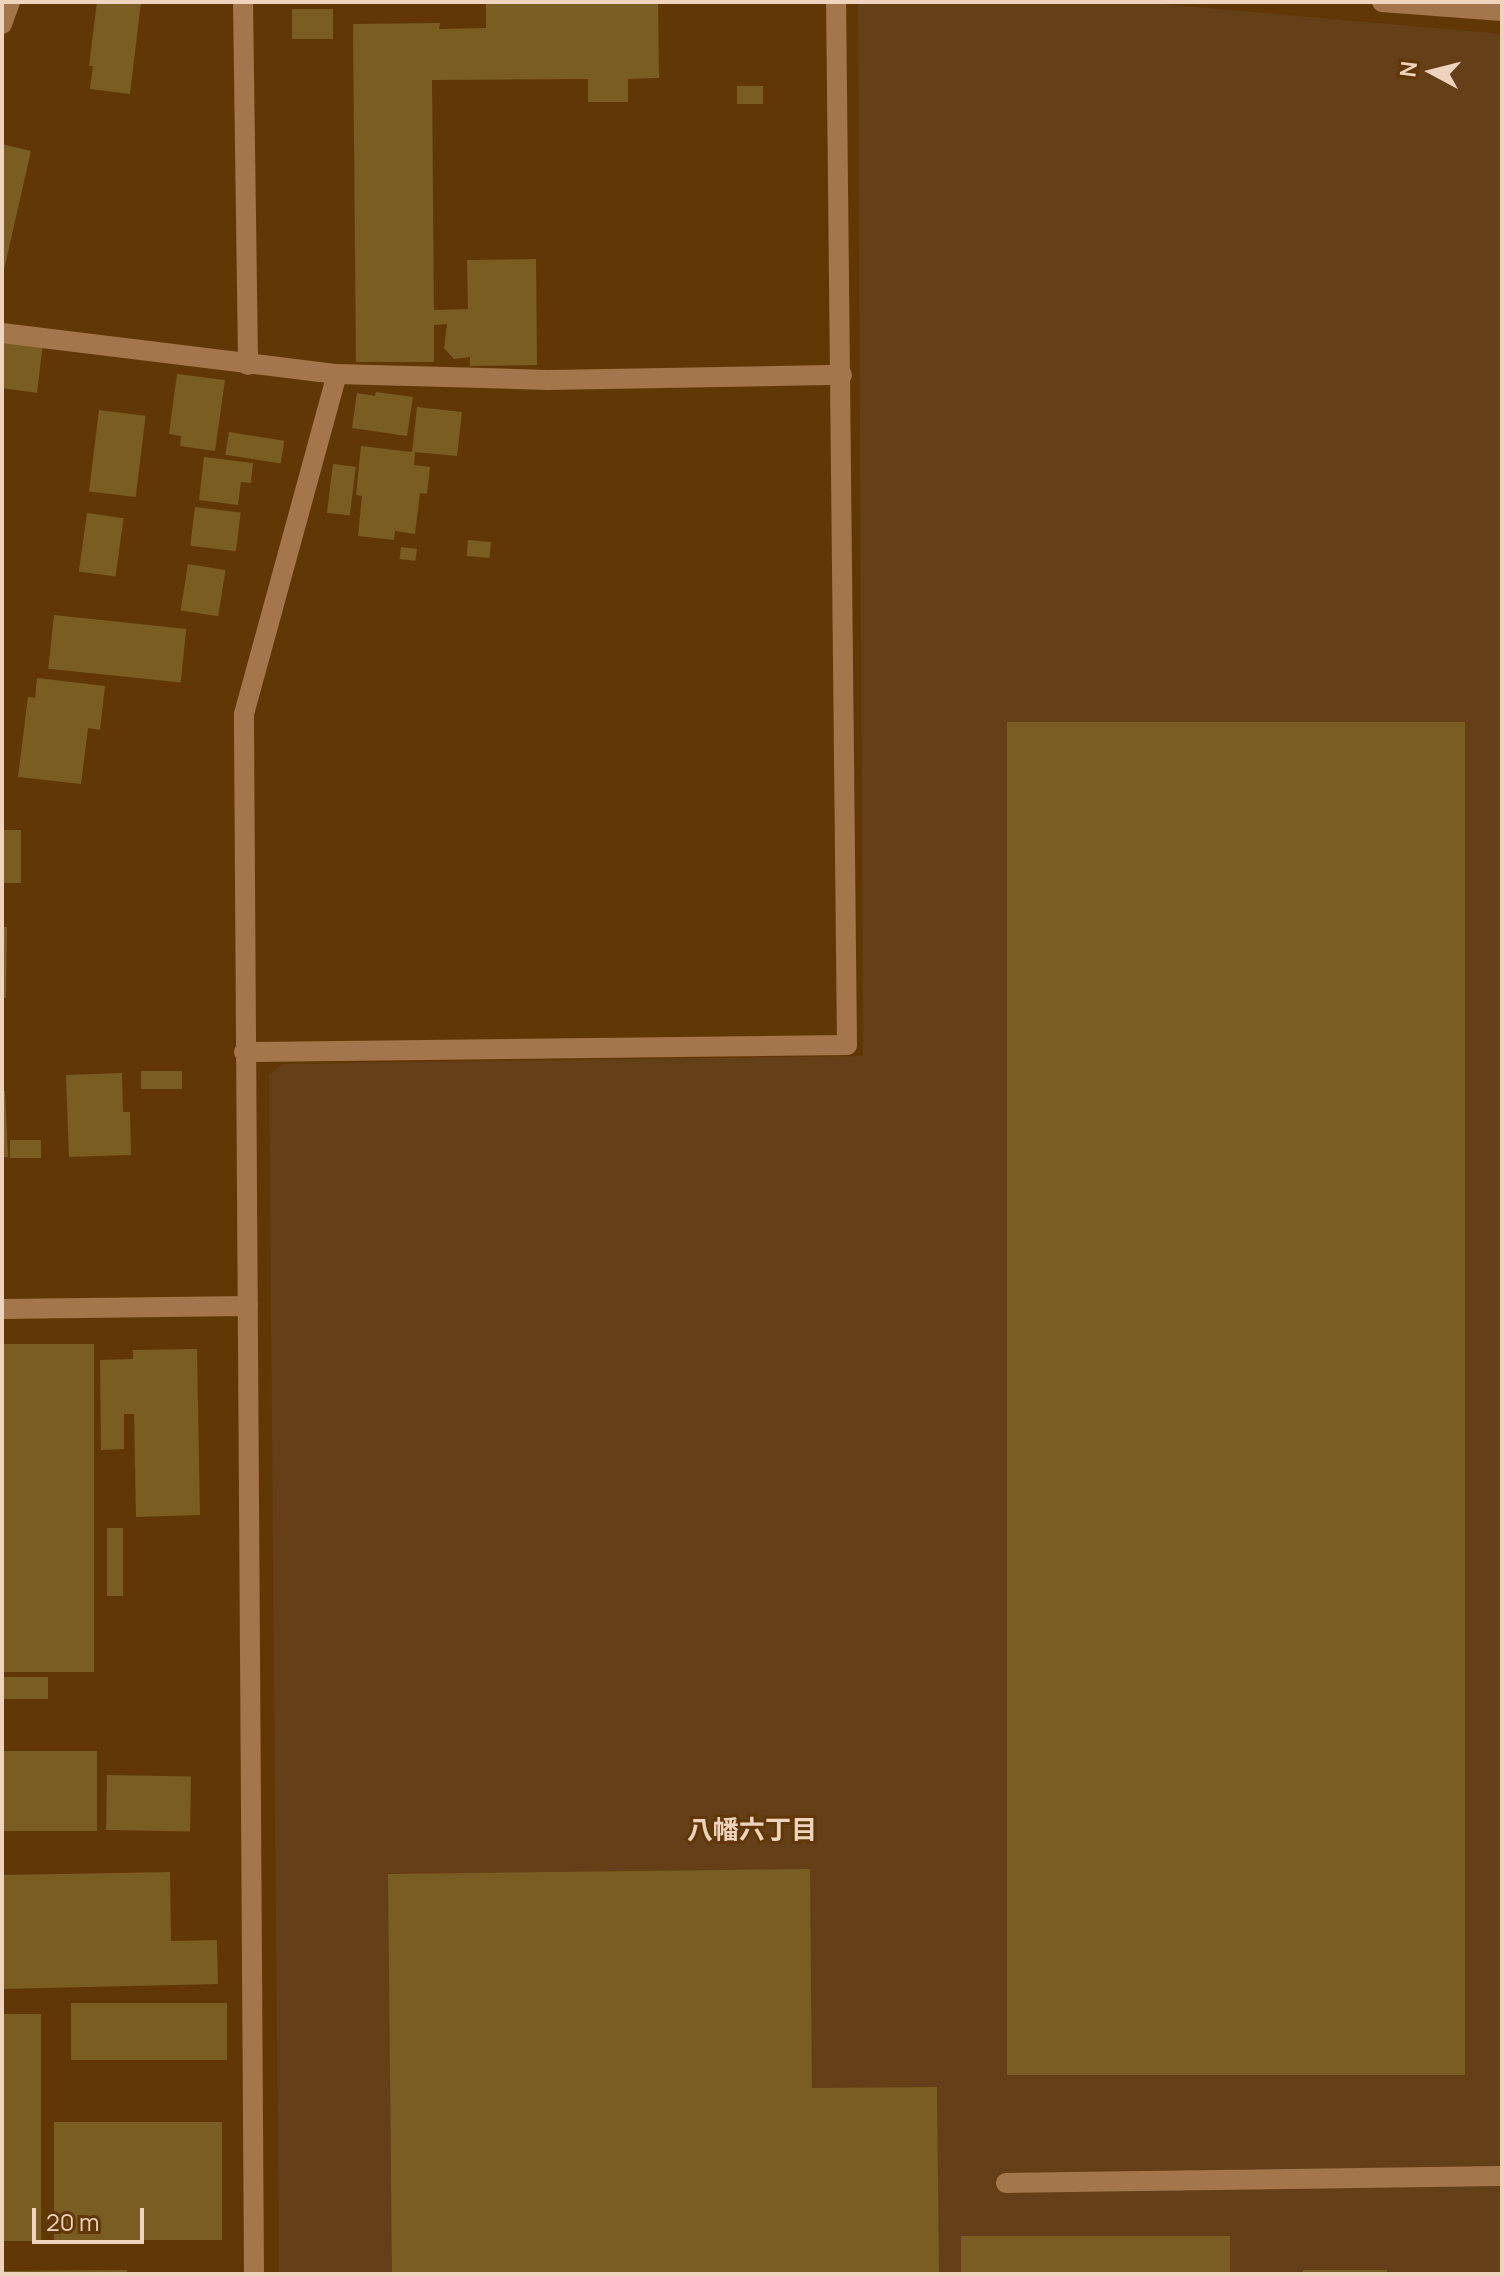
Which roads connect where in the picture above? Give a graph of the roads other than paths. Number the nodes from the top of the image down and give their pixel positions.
1 (10, 2) edge
2 (243, 2) edge
3 (836, 2) edge
4 (1382, 2) edge
5 (1502, 11) edge
6 (2, 24) edge
7 (2, 333) edge
8 (248, 365) junction
9 (337, 374) junction
10 (842, 375) junction
11 (244, 1052) junction
12 (248, 1306) junction
13 (2, 1309) edge
14 (1502, 2176) edge
15 (1006, 2183) dead end
16 (254, 2274) edge

1 - 6 street
2 - 8 street
3 - 10 street
4 - 5 street
7 - 8 street
8 - 9 street
9 - 10 street
9 - 11 street
10 - 11 street
11 - 12 street
12 - 13 street
12 - 16 street
14 - 15 street

